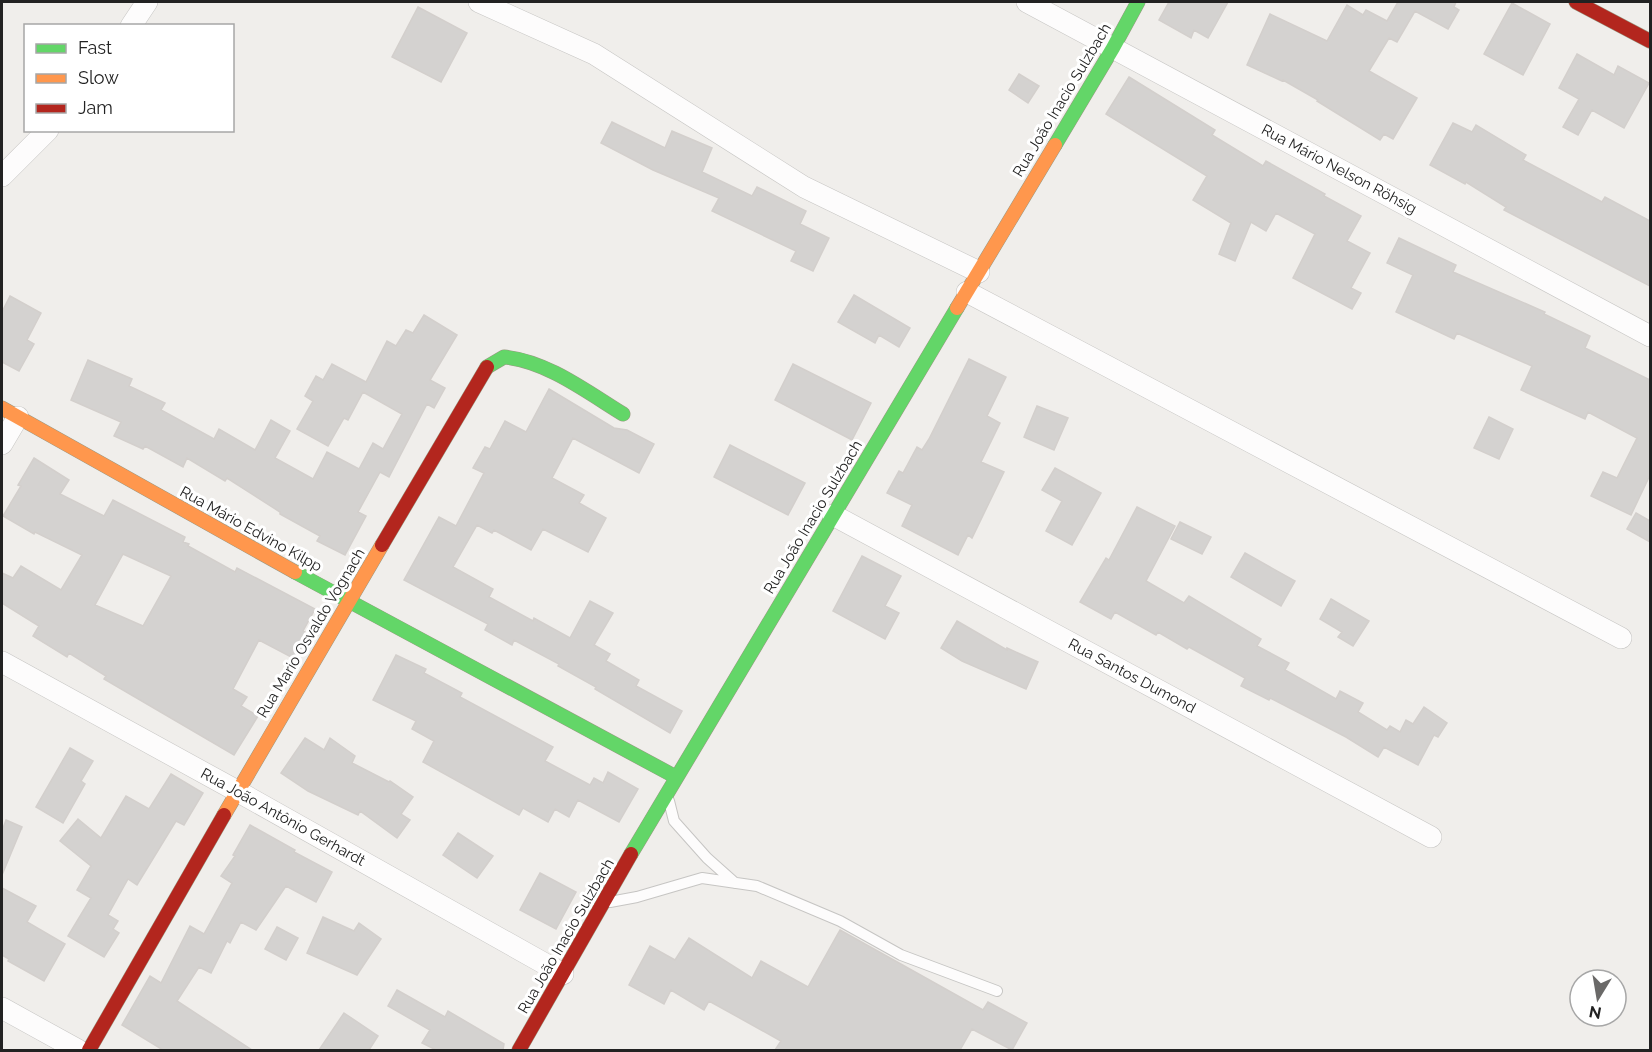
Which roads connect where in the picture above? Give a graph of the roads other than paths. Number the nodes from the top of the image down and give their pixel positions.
1 (147, 2) edge
2 (479, 2) edge
3 (1027, 2) edge
4 (1138, 2) edge
5 (1576, 2) edge
6 (132, 24) edge
7 (1650, 41) edge
8 (1113, 48) junction
9 (46, 132) edge
10 (2, 176) edge
11 (979, 272) junction
12 (967, 292) junction
13 (1650, 336) edge
14 (10, 412) edge
15 (623, 414) dead end
16 (2, 444) edge
17 (833, 515) junction
18 (348, 602) junction
19 (1621, 638) dead end
20 (2, 662) edge
21 (676, 777) junction
22 (237, 791) junction
23 (667, 794) junction
24 (1431, 837) dead end
25 (735, 883) junction
26 (603, 904) junction
27 (563, 974) junction
28 (997, 990) dead end
29 (2, 1008) edge
30 (78, 1050) edge
31 (89, 1050) edge
32 (519, 1050) edge

1 - 6 street
2 - 11 street
3 - 8 street, Rua Mário Nelson Röhsig
4 - 8 street, Rua João Inacio Sulzbach
5 - 7 street
8 - 11 street, Rua João Inacio Sulzbach
8 - 13 street, Rua Mário Nelson Röhsig
9 - 10 street
11 - 12 street, Rua João Inacio Sulzbach
12 - 17 street, Rua João Inacio Sulzbach
12 - 19 street
14 - 16 street
14 - 18 street, Rua Mário Edvino Kilpp
15 - 18 street, Rua Mario Osvaldo Vognach
17 - 21 street, Rua João Inacio Sulzbach
17 - 24 street, Rua Santos Dumond
18 - 21 street, Rua Mário Edvino Kilpp
18 - 22 street, Rua Mario Osvaldo Vognach
20 - 22 street, Rua João Antônio Gerhardt
21 - 23 street, Rua João Inacio Sulzbach
22 - 27 street, Rua João Antônio Gerhardt
22 - 31 street, Rua Mario Osvaldo Vognach
23 - 25 lane
23 - 26 street, Rua João Inacio Sulzbach
25 - 26 lane
25 - 28 lane
26 - 27 street, Rua João Inacio Sulzbach
27 - 32 street, Rua João Inacio Sulzbach
29 - 30 street

